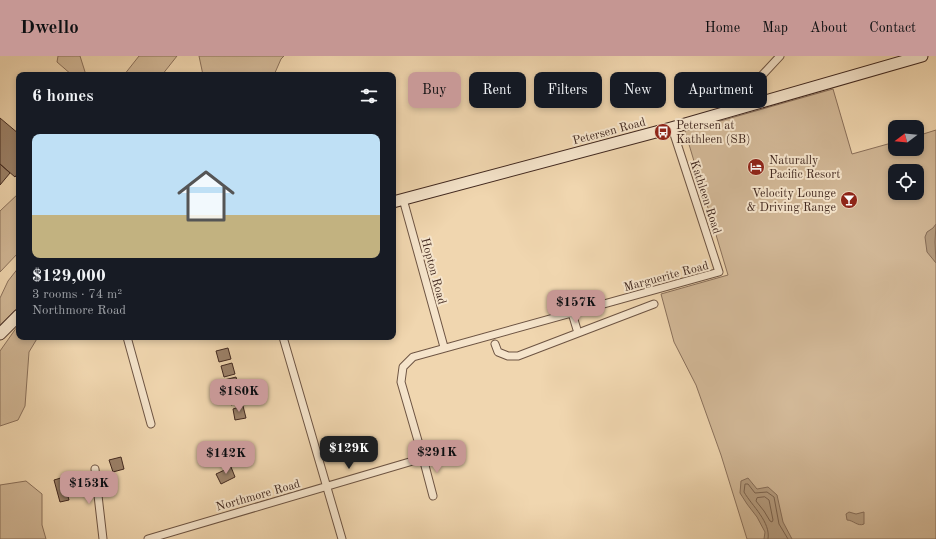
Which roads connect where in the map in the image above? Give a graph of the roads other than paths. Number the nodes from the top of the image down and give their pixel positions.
1 (780, 56) edge
2 (922, 56) edge
3 (765, 72) edge
4 (767, 101) edge
5 (743, 108) edge
6 (672, 128) junction
7 (398, 201) edge
8 (719, 272) joint
9 (654, 304) dead end
10 (572, 313) junction
11 (16, 318) edge
12 (578, 333) junction
13 (0, 334) edge
14 (128, 340) edge
15 (284, 340) edge
16 (495, 344) dead end
17 (444, 348) junction
18 (151, 424) dead end
19 (423, 458) junction
20 (95, 469) dead end
21 (327, 486) junction
22 (433, 496) dead end
23 (103, 539) edge
24 (148, 539) edge
25 (342, 539) edge

1 - 3 street
2 - 4 street, Petersen Road
5 - 6 street, Petersen Road
6 - 7 street, Petersen Road
6 - 8 street, Kathleen Road
7 - 17 street, Hopton Road
8 - 10 street, Marguerite Road
9 - 12 street, Marguerite Road
10 - 12 street
10 - 17 street, Marguerite Road
11 - 13 street
12 - 16 street, Marguerite Road
14 - 18 street
15 - 21 street
17 - 19 street
19 - 21 street, Northmore Road
19 - 22 street
20 - 23 street
21 - 24 street, Northmore Road
21 - 25 street

